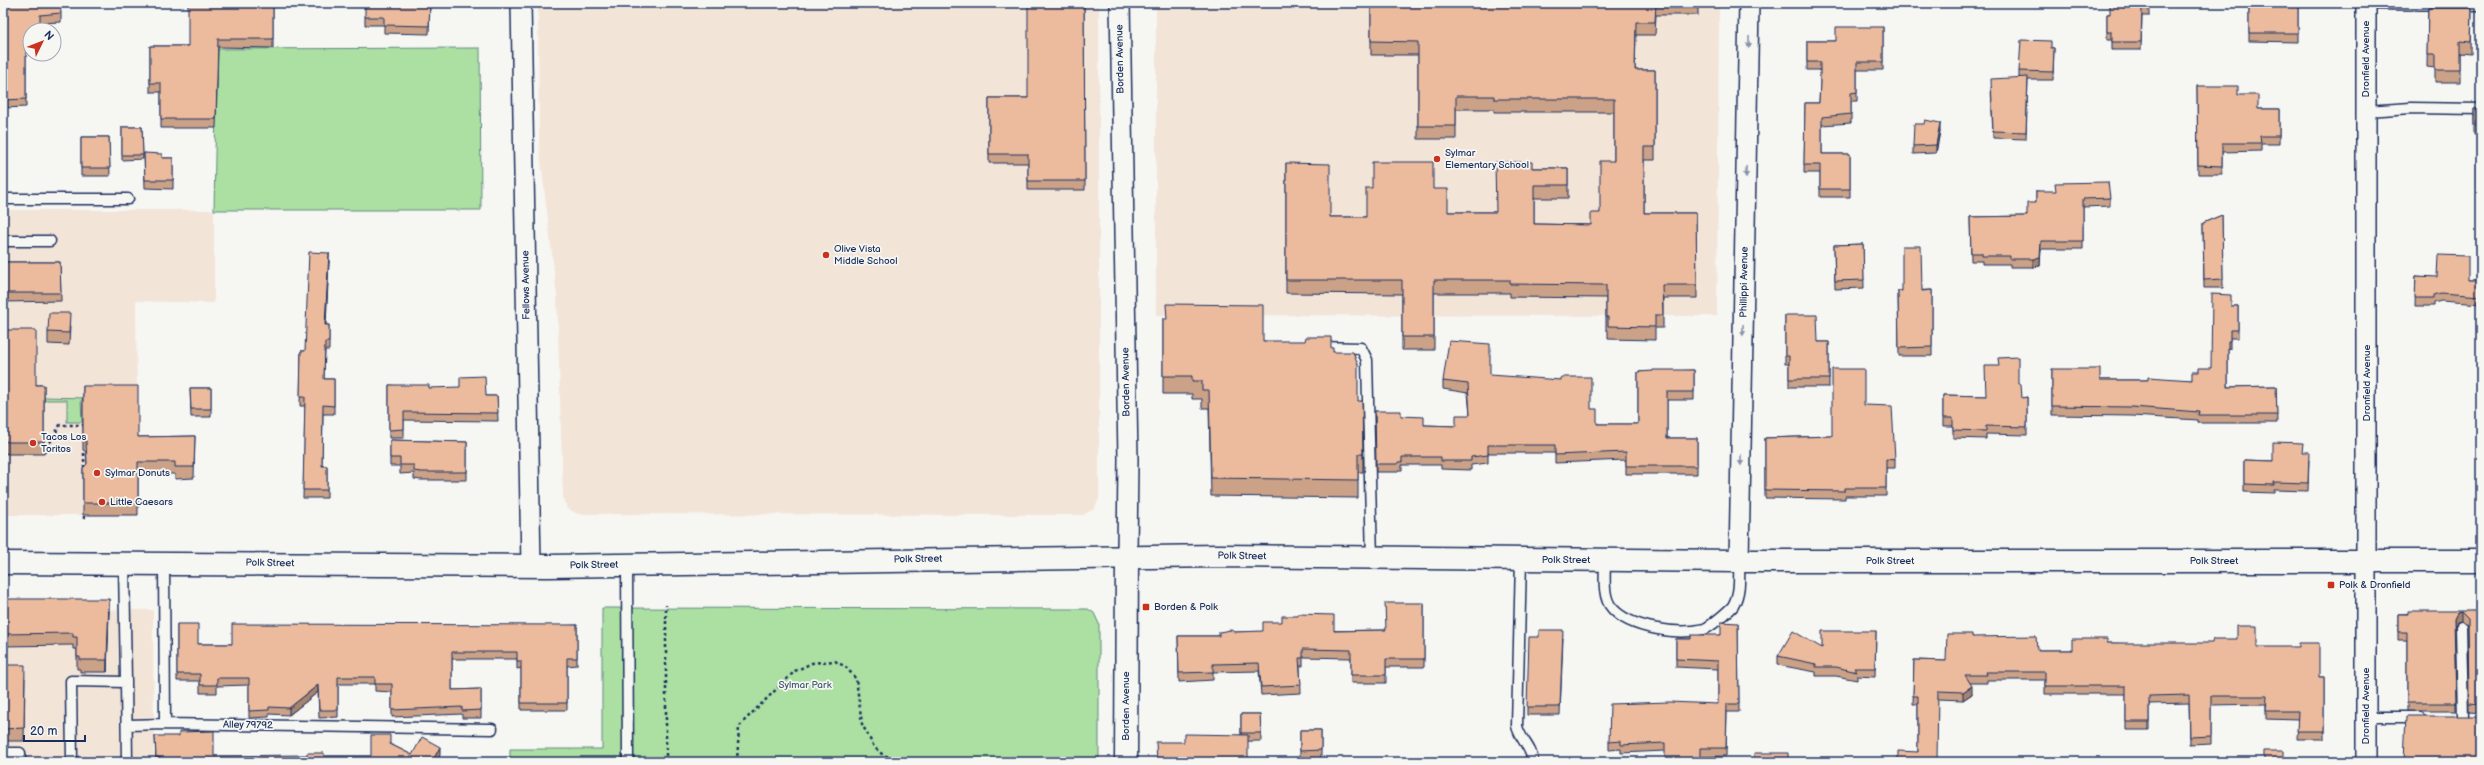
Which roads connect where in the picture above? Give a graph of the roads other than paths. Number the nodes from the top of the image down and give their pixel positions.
1 (521, 3) edge
2 (1120, 3) edge
3 (1749, 3) edge
4 (2366, 4) edge
5 (2481, 5) edge
6 (2481, 109) edge
7 (2366, 111) junction
8 (128, 198) dead end
9 (3, 199) edge
10 (3, 241) edge
11 (50, 241) dead end
12 (1305, 347) edge
13 (1127, 557) junction
14 (1372, 558) junction
15 (1521, 560) junction
16 (1604, 560) junction
17 (2368, 561) junction
18 (2481, 561) edge
19 (164, 562) junction
20 (1739, 562) junction
21 (3, 563) edge
22 (124, 564) junction
23 (626, 565) junction
24 (531, 566) junction
25 (2461, 627) dead end
26 (126, 682) junction
27 (2366, 717) junction
28 (2426, 717) edge
29 (2448, 718) edge
30 (2463, 718) junction
31 (2475, 718) edge
32 (128, 724) junction
33 (165, 724) junction
34 (492, 729) dead end
35 (3, 753) edge
36 (20, 762) edge
37 (72, 762) edge
38 (127, 762) edge
39 (628, 762) edge
40 (1126, 762) edge
41 (1533, 762) edge
42 (2366, 762) edge

1 - 24 street, Fellows Avenue
2 - 13 street, Borden Avenue
3 -> 20 street, Phillippi Avenue
4 - 5 lane
4 - 7 street, Dronfield Avenue
6 - 7 lane
7 - 17 street, Dronfield Avenue
8 - 9 lane
10 - 11 lane
12 - 14 lane
13 - 14 main road, Polk Street
13 - 23 main road, Polk Street
13 - 40 main road, Borden Avenue
14 - 15 main road, Polk Street
15 - 16 main road, Polk Street
15 - 41 lane
16 - 20 main road, Polk Street
16 - 20 lane
17 - 18 main road, Polk Street
17 - 20 main road, Polk Street
17 - 27 street, Dronfield Avenue
19 - 22 main road, Polk Street
19 - 24 main road, Polk Street
19 - 33 lane
21 - 22 main road, Polk Street
22 - 26 lane
23 - 24 main road, Polk Street
23 - 39 lane
25 - 30 lane
26 - 32 lane
26 - 37 lane
27 - 28 lane
27 - 42 street, Dronfield Avenue
29 - 30 lane
30 - 31 lane
32 - 33 lane, Alley 79792
32 - 38 lane
33 - 34 lane, Alley 79792
35 - 36 lane

